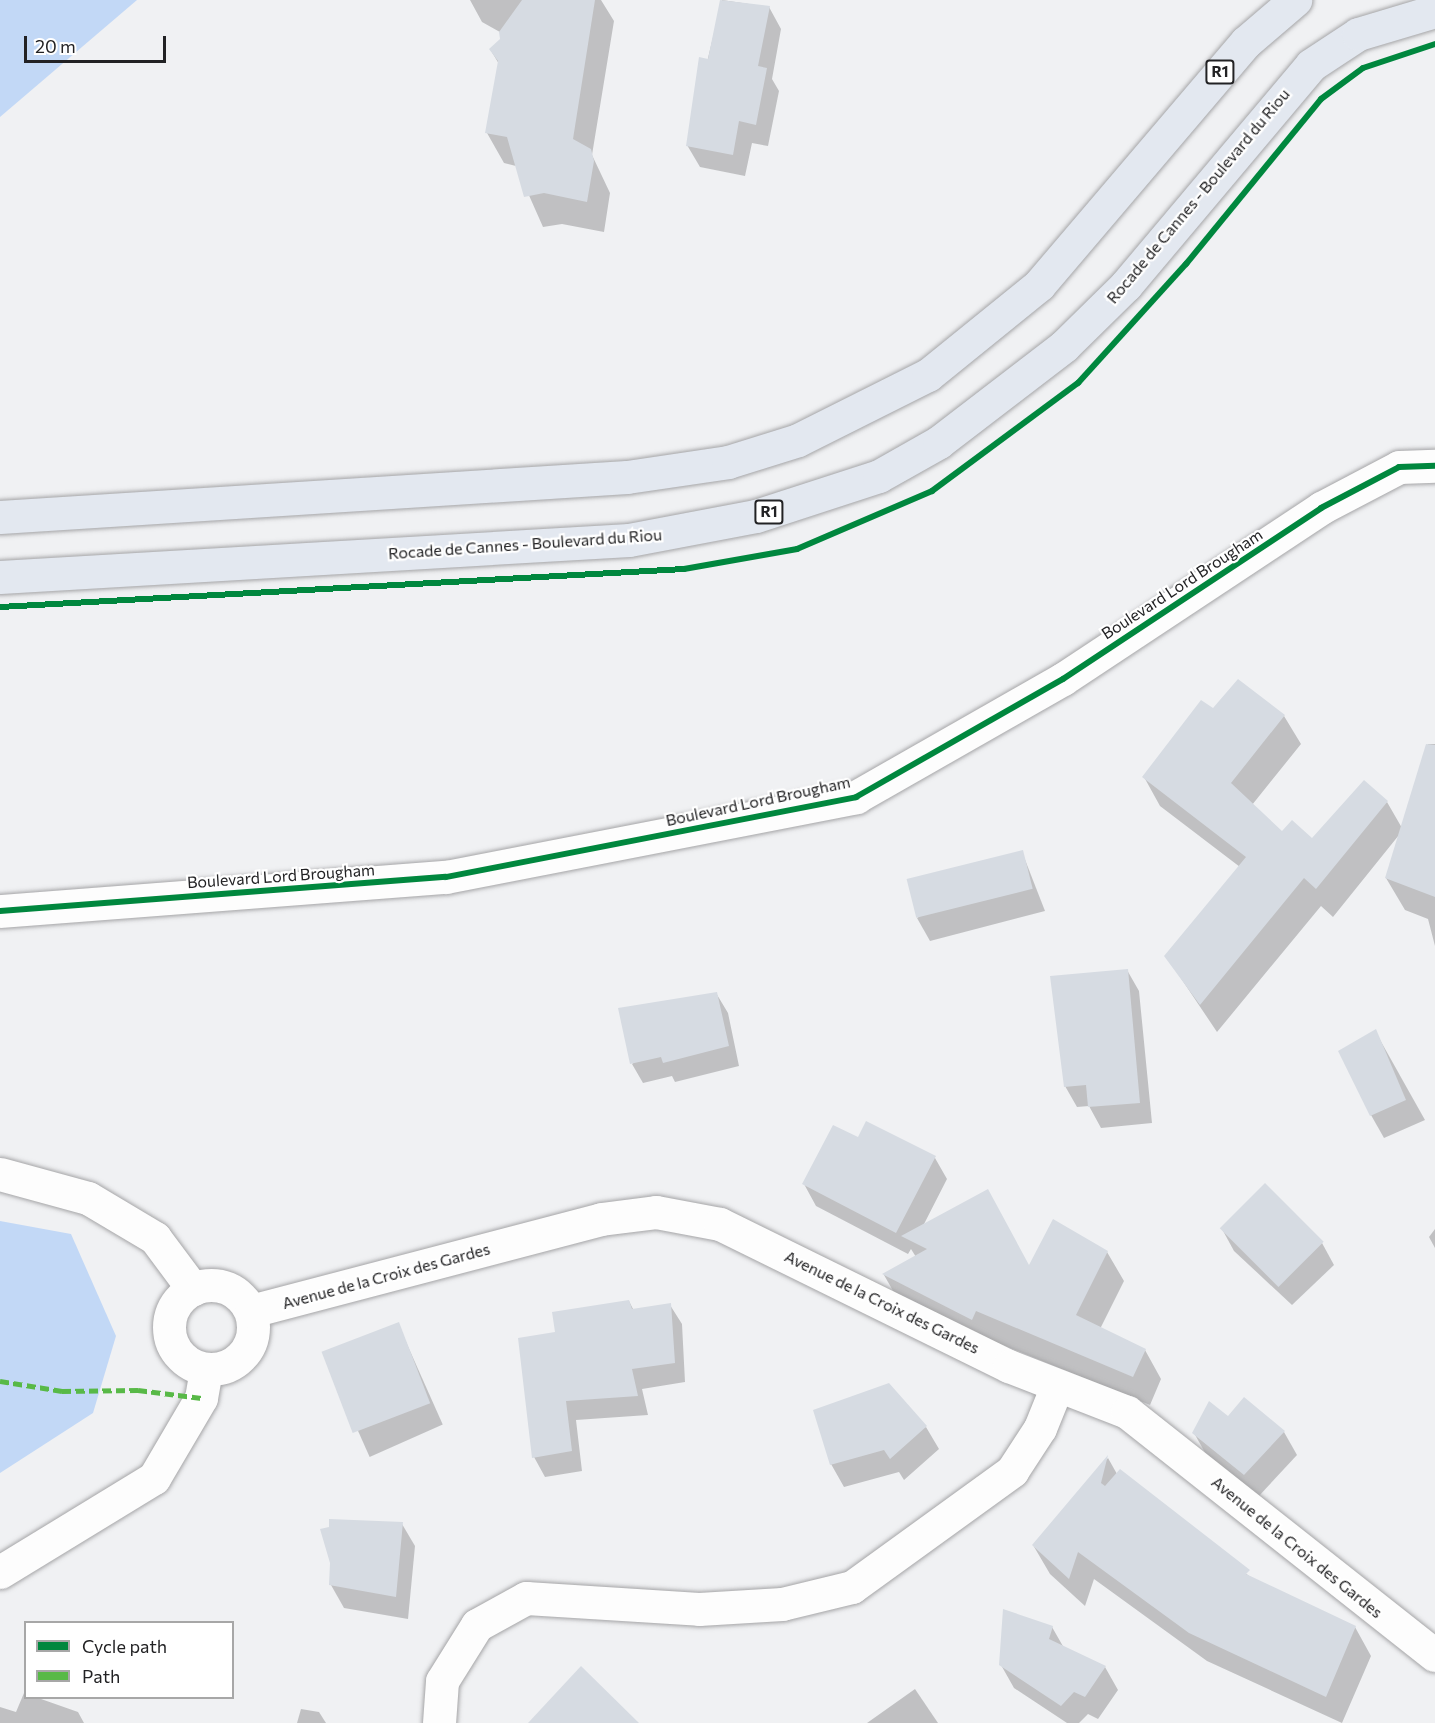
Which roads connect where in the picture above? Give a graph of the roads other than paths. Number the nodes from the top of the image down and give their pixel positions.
1 (1295, 0) edge
2 (1435, 11) edge
3 (1435, 466) edge
4 (0, 517) edge
5 (0, 577) edge
6 (0, 911) edge
7 (0, 1174) edge
8 (193, 1289) junction
9 (251, 1311) junction
10 (206, 1370) junction
11 (1057, 1386) junction
12 (0, 1572) edge
13 (1435, 1655) edge
14 (439, 1723) edge

1 - 4 highway, R1
2 - 5 highway, Rocade de Cannes - Boulevard du Riou / R1
3 - 6 street, Boulevard Lord Brougham
7 - 8 street
8 - 9 street
8 - 10 street
9 - 10 street
9 - 11 street, Avenue de la Croix des Gardes
10 - 12 street
11 - 13 street, Avenue de la Croix des Gardes
11 - 14 street

